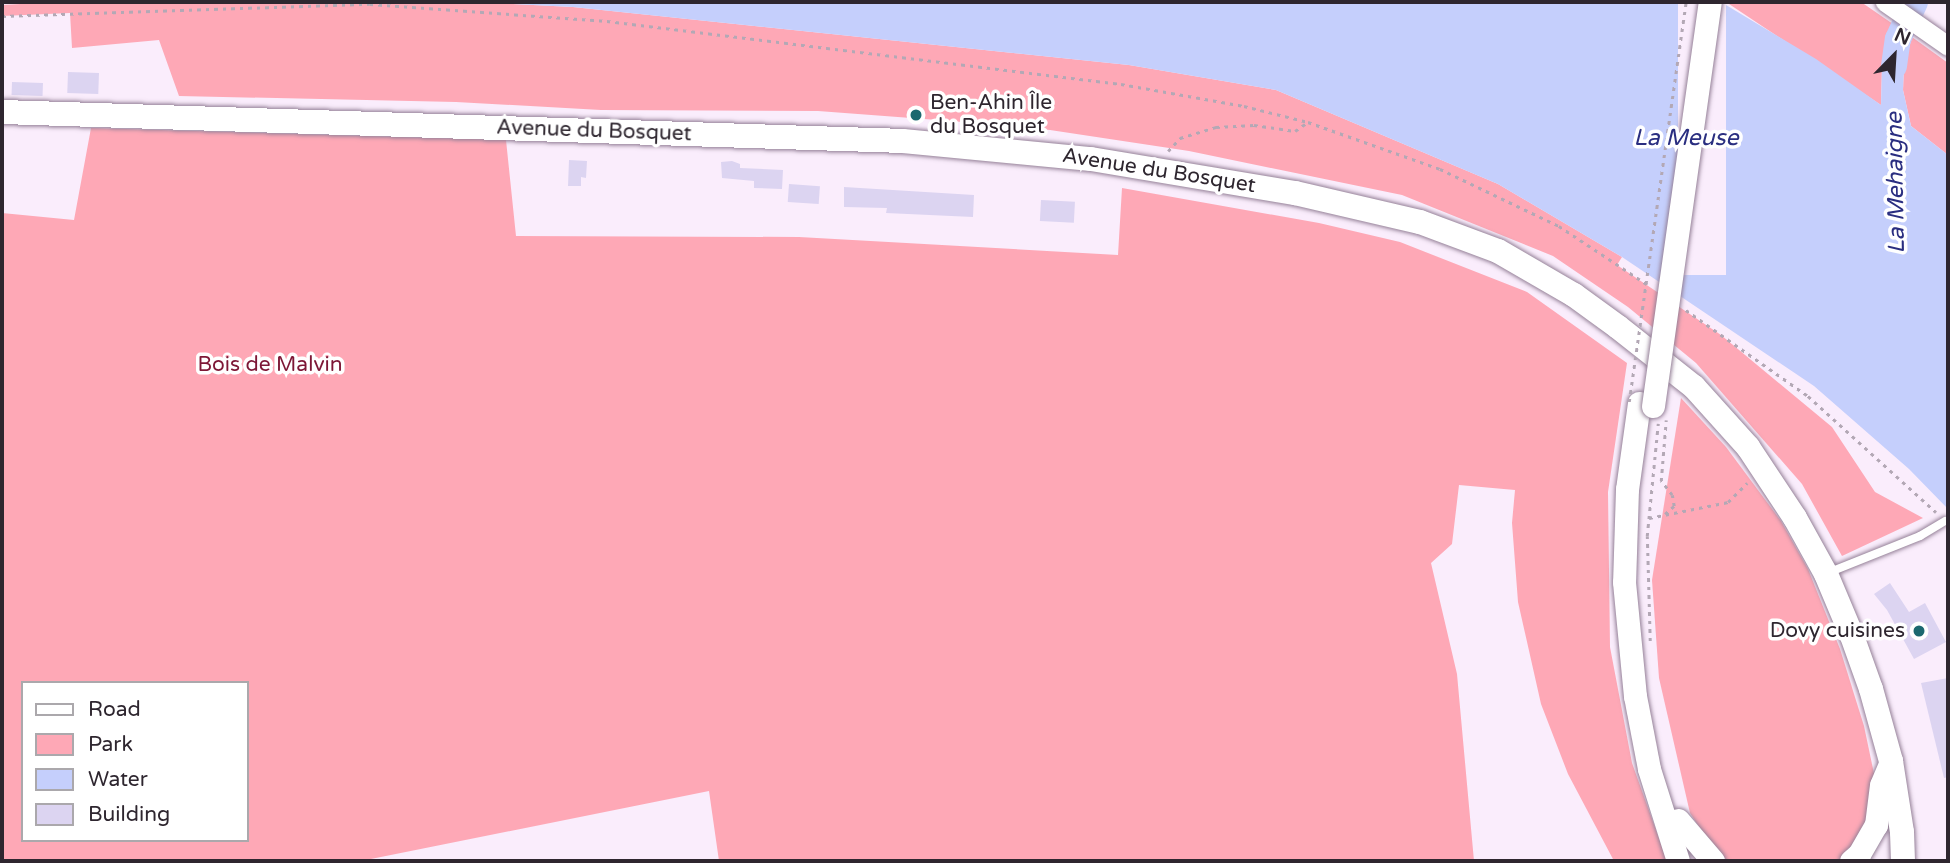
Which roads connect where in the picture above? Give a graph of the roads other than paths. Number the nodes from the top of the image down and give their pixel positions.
1 (1695, 2) edge
2 (1710, 2) edge
3 (1885, 2) edge
4 (1948, 46) edge
5 (2, 112) edge
6 (1645, 407) junction
7 (1945, 521) road end
8 (1826, 574) junction
9 (1891, 761) junction
10 (1678, 820) junction
11 (1678, 861) edge
12 (1692, 861) edge
13 (1713, 861) edge
14 (1851, 861) edge
15 (1903, 861) edge

1 - 6 main road
2 - 6 main road, bridge
3 - 4 street
5 - 8 main road, Avenue du Bosquet
6 - 10 main road
6 - 11 main road
7 - 8 lane
8 - 9 main road, Avenue du Bosquet
9 - 14 main road
9 - 15 main road, Avenue du Bosquet
10 - 12 main road
10 - 13 main road

